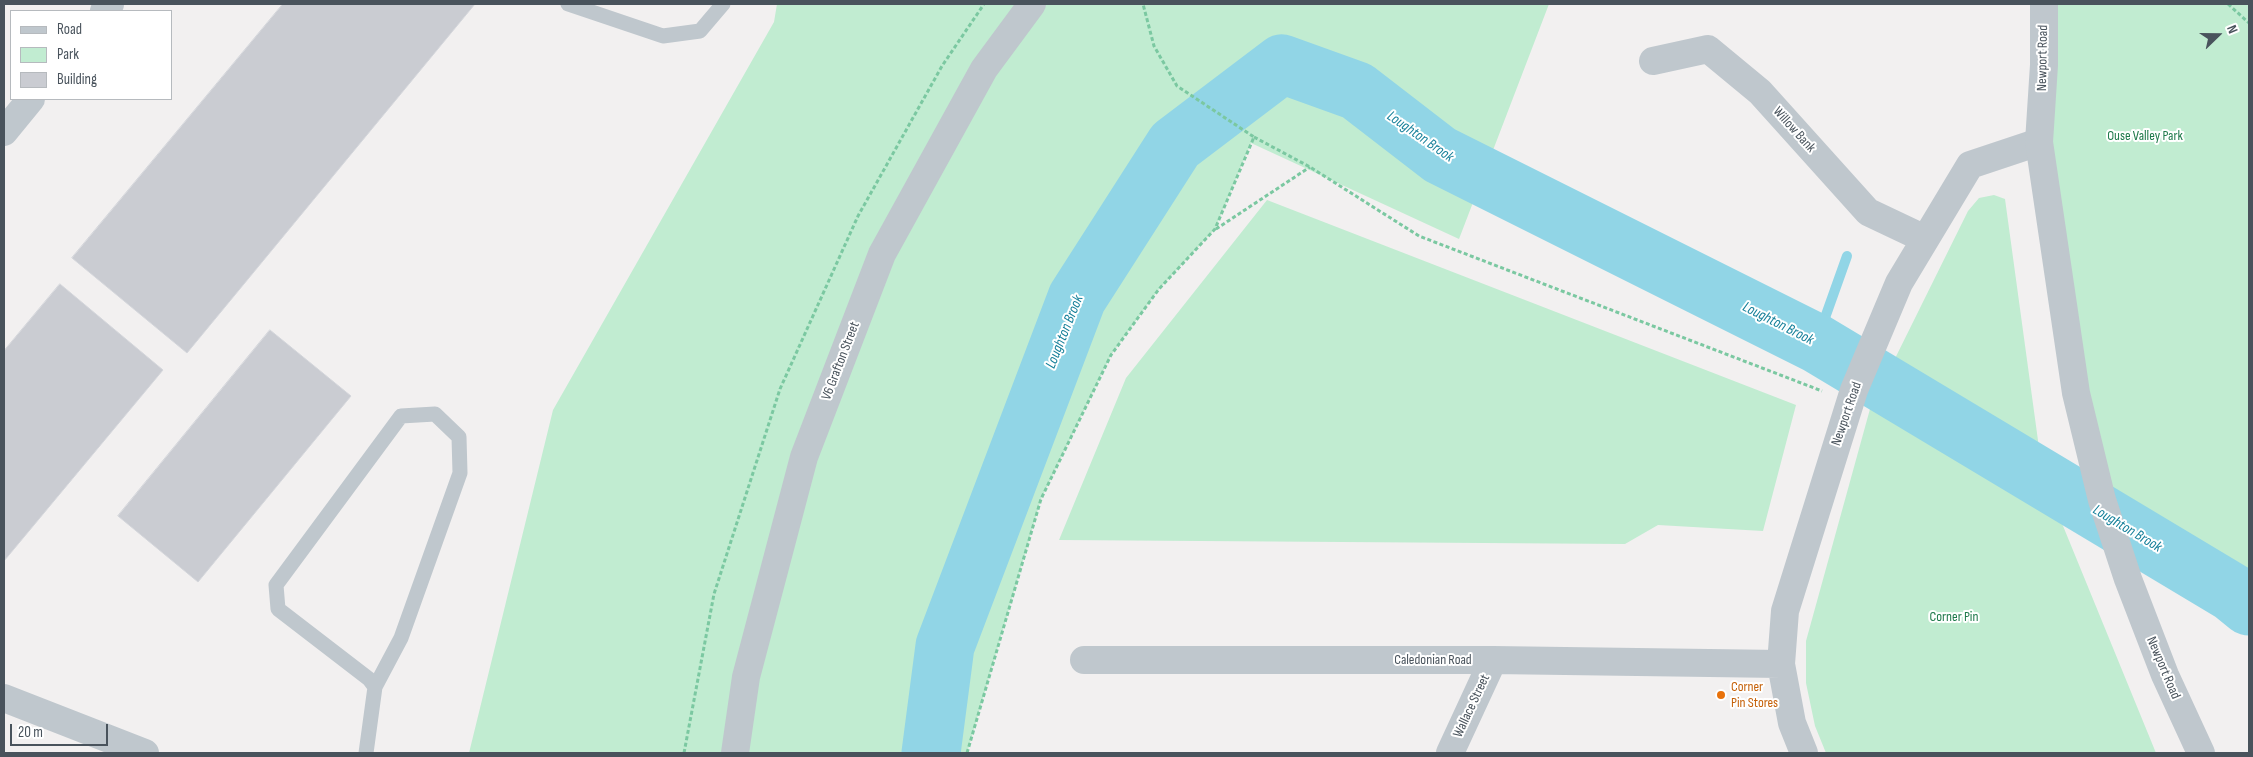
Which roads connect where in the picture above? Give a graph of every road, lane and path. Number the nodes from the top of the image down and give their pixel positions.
1 (568, 4) edge
2 (722, 4) edge
3 (1032, 4) edge
4 (1143, 4) edge
5 (2044, 4) edge
6 (2228, 4) edge
7 (2249, 23) edge
8 (1653, 61) dead end
9 (30, 100) edge
10 (4, 132) edge
11 (1254, 137) junction
12 (2039, 142) junction
13 (1310, 167) junction
14 (1215, 229) junction
15 (1925, 239) junction
16 (1852, 396) junction
17 (1084, 660) dead end
18 (1493, 660) junction
19 (1781, 664) junction
20 (375, 687) junction
21 (4, 698) edge
22 (145, 753) edge
23 (366, 753) edge
24 (735, 753) edge
25 (967, 753) edge
26 (1450, 753) edge
27 (1804, 753) edge
28 (2201, 753) edge

1 - 2 lane
3 - 24 street, V6 Grafton Street
4 - 11 path
5 - 12 street, Newport Road
6 - 7 path
8 - 15 street, Willow Bank
9 - 10 street
11 - 13 path
11 - 14 path
12 - 15 street, Newport Road
12 - 28 street, Newport Road
13 - 14 path
13 - 16 path
14 - 25 path
15 - 16 street, Newport Road
16 - 19 street, Newport Road
17 - 18 street, Caledonian Road
18 - 19 street, Caledonian Road
18 - 26 street, Wallace Street
19 - 27 street, Newport Road
20 - 20 lane
20 - 23 lane
21 - 22 street

